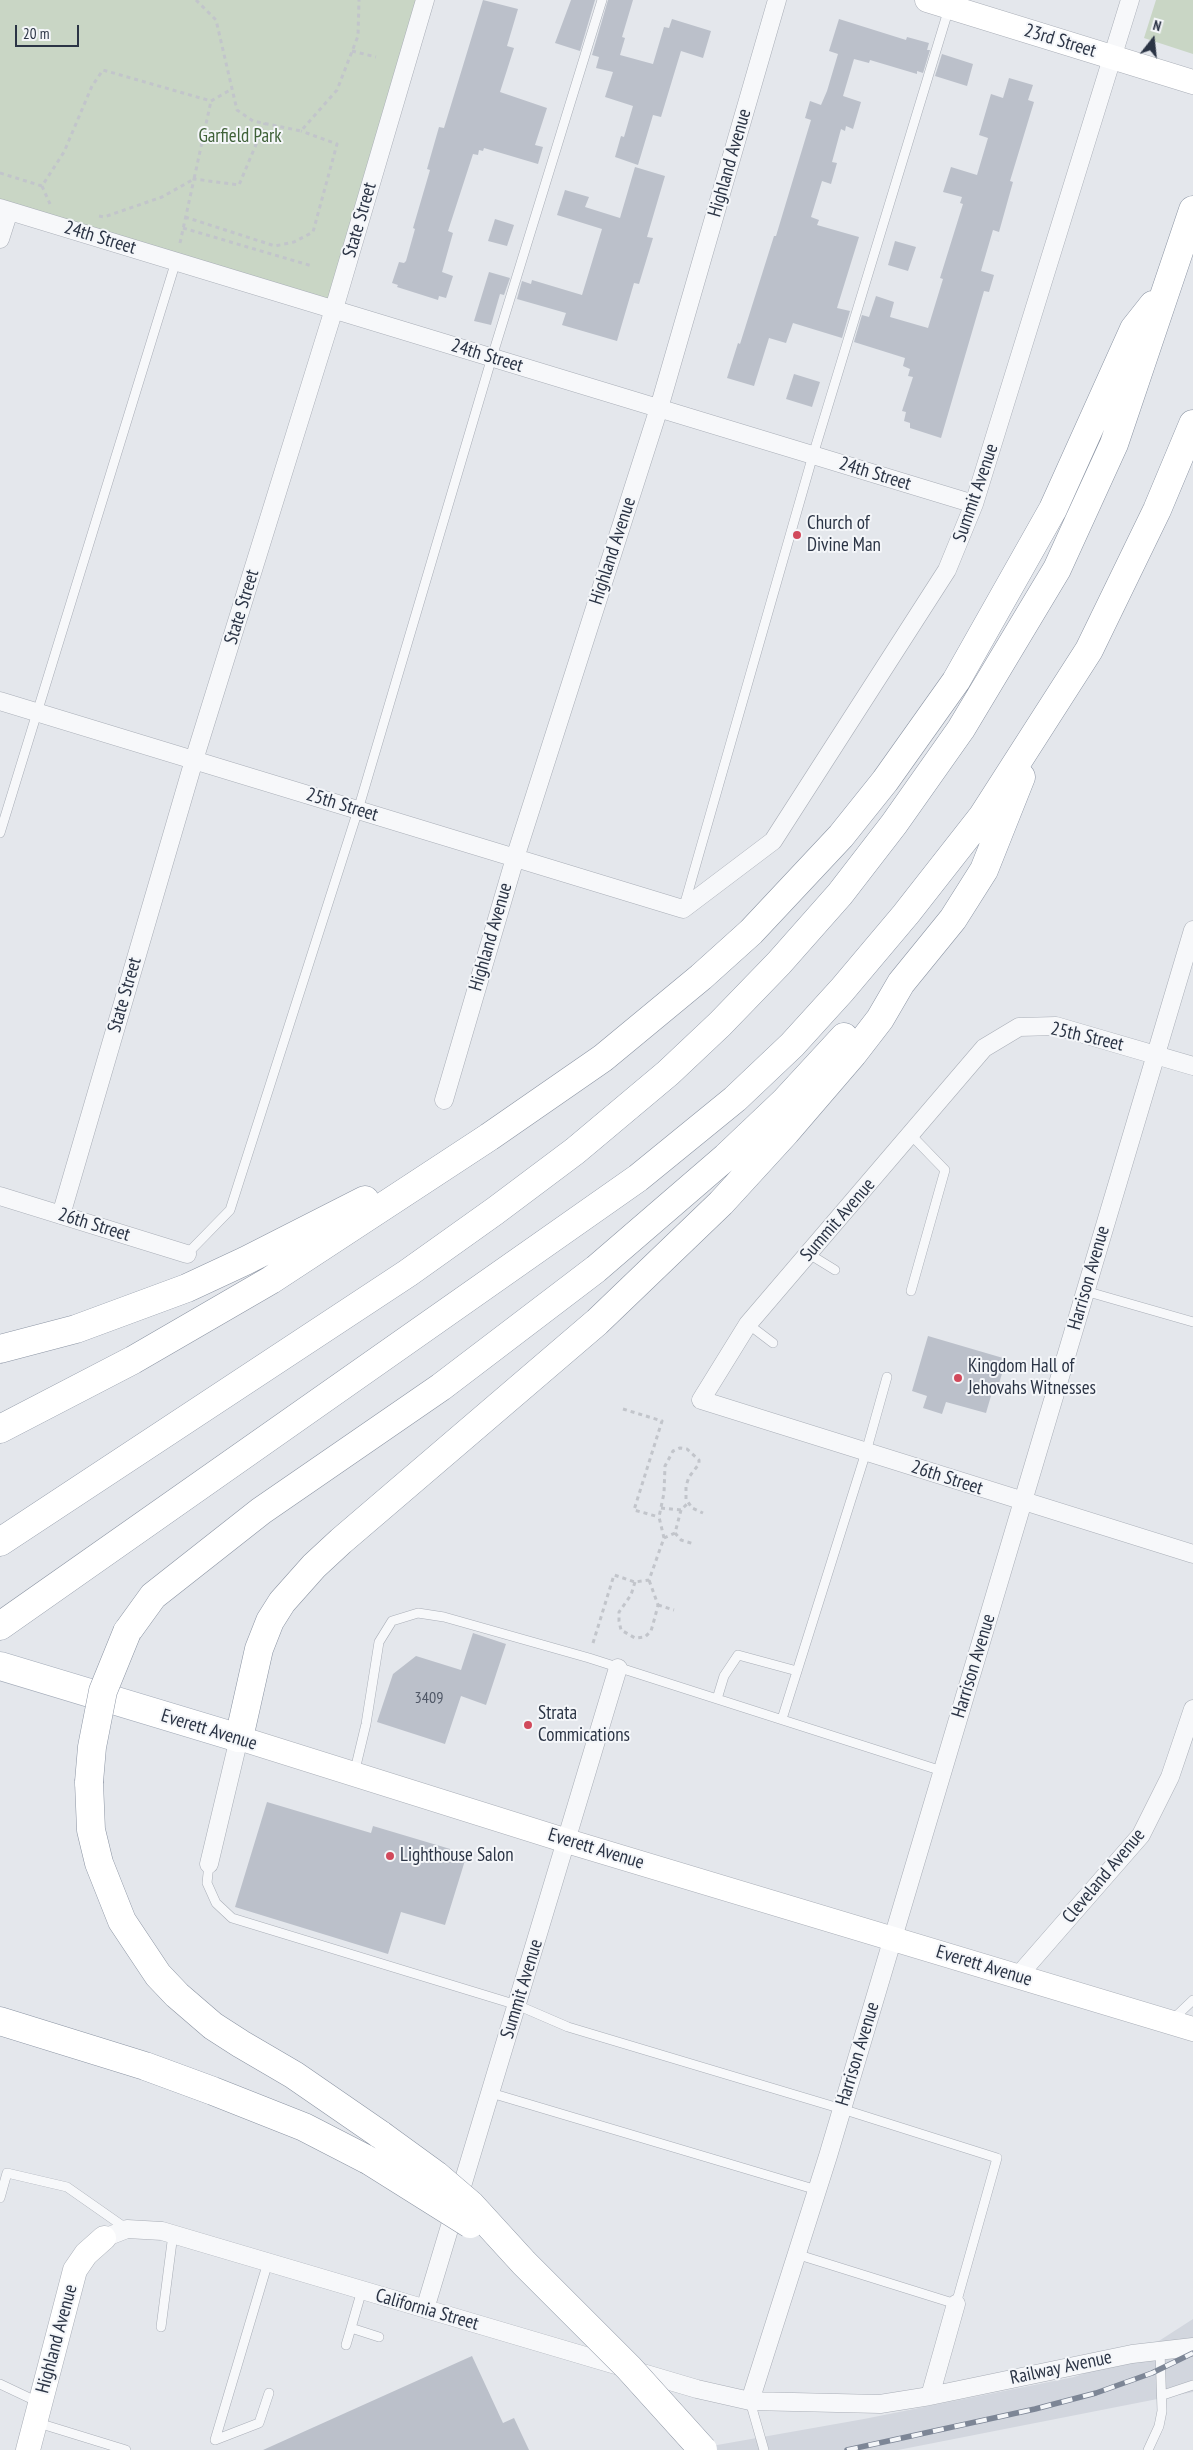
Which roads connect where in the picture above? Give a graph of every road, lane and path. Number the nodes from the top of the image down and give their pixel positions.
1 (196, 0) edge
2 (359, 0) edge
3 (426, 0) edge
4 (602, 0) edge
5 (777, 0) edge
6 (1130, 0) edge
7 (943, 2) edge
8 (352, 51) junction
9 (376, 57) dead end
10 (1113, 57) junction
11 (1189, 81) edge
12 (232, 89) junction
13 (210, 101) junction
14 (265, 123) junction
15 (301, 131) junction
16 (0, 174) edge
17 (194, 179) junction
18 (42, 186) junction
19 (51, 205) dead end
20 (4, 209) edge
21 (1193, 210) edge
22 (95, 215) dead end
23 (185, 217) junction
24 (183, 228) junction
25 (0, 239) edge
26 (176, 261) junction
27 (312, 266) dead end
28 (1170, 282) junction
29 (334, 310) junction
30 (492, 358) junction
31 (659, 408) junction
32 (1193, 424) edge
33 (813, 455) junction
34 (974, 504) junction
35 (0, 701) edge
36 (37, 712) junction
37 (1038, 729) junction
38 (194, 760) junction
39 (358, 810) junction
40 (0, 833) edge
41 (514, 858) junction
42 (683, 909) junction
43 (1193, 930) edge
44 (901, 983) junction
45 (984, 1048) joint
46 (1154, 1054) junction
47 (1193, 1066) edge
48 (444, 1100) dead end
49 (911, 1135) junction
50 (489, 1138) junction
51 (0, 1196) edge
52 (61, 1215) junction
53 (187, 1254) joint
54 (809, 1254) junction
55 (835, 1270) dead end
56 (911, 1291) dead end
57 (1084, 1291) junction
58 (1193, 1322) edge
59 (748, 1324) junction
60 (773, 1343) dead end
61 (0, 1350) edge
62 (887, 1377) dead end
63 (701, 1400) joint
64 (623, 1409) dead end
65 (0, 1429) edge
66 (866, 1452) junction
67 (1022, 1502) junction
68 (688, 1503) junction
69 (661, 1508) junction
70 (681, 1510) junction
71 (703, 1513) dead end
72 (659, 1517) junction
73 (675, 1533) junction
74 (664, 1538) junction
75 (0, 1542) edge
76 (694, 1544) dead end
77 (1193, 1554) edge
78 (649, 1580) junction
79 (634, 1582) junction
80 (658, 1605) junction
81 (674, 1610) dead end
82 (6, 1622) edge
83 (589, 1658) junction
84 (0, 1666) edge
85 (618, 1668) junction
86 (797, 1671) junction
87 (717, 1699) junction
88 (1193, 1709) edge
89 (782, 1719) junction
90 (239, 1738) junction
91 (942, 1771) junction
92 (354, 1774) junction
93 (567, 1841) junction
94 (209, 1864) joint
95 (892, 1938) junction
96 (1018, 1976) junction
97 (1193, 2000) edge
98 (517, 2005) junction
99 (0, 2021) edge
100 (1170, 2022) junction
101 (1193, 2028) edge
102 (491, 2093) junction
103 (842, 2109) junction
104 (817, 2190) junction
105 (0, 2198) edge
106 (127, 2229) junction
107 (173, 2234) junction
108 (104, 2238) joint
109 (796, 2254) junction
110 (268, 2262) junction
111 (524, 2263) junction
112 (362, 2290) junction
113 (956, 2304) junction
114 (425, 2309) junction
115 (161, 2327) dead end
116 (351, 2328) junction
117 (379, 2337) dead end
118 (346, 2345) dead end
119 (1193, 2347) edge
120 (1160, 2351) junction
121 (0, 2384) edge
122 (1193, 2385) edge
123 (269, 2392) dead end
124 (930, 2396) junction
125 (1163, 2396) junction
126 (750, 2400) junction
127 (38, 2412) junction
128 (28, 2450) edge
129 (126, 2450) edge
130 (703, 2450) edge
131 (764, 2450) edge
132 (1148, 2450) edge

1 - 12 path
2 - 8 path
3 - 29 street, State Street
4 - 30 lane
5 - 31 street, Highland Avenue
6 - 10 street, Summit Avenue
7 - 10 main road, 23rd Street
7 - 33 lane
8 - 9 path
8 - 15 path
10 - 11 main road, 23rd Street
10 - 34 street, Summit Avenue
12 - 13 path
12 - 14 path
13 - 17 path
13 - 18 path
14 - 15 path
14 - 17 path
15 - 23 path
16 - 18 path
17 - 22 path
17 - 23 path
18 - 19 path
20 - 25 street
20 - 26 street, 24th Street
21 - 28 main road
23 - 24 path
24 - 26 path
24 - 27 path
26 - 29 street, 24th Street
26 - 36 lane
28 - 50 main road
28 - 75 main road
29 - 30 street, 24th Street
29 - 38 street, State Street
30 - 31 street, 24th Street
30 - 39 lane
31 - 33 street, 24th Street
31 - 41 street, Highland Avenue
32 - 37 main road
33 - 34 street, 24th Street
33 - 42 lane
34 - 42 street, Summit Avenue
35 - 36 street, 25th Street
36 - 38 street, 25th Street
36 - 40 lane
37 - 44 main road
37 - 82 main road
38 - 39 street, 25th Street
38 - 52 street, State Street
39 - 41 street, 25th Street
39 - 53 lane
41 - 42 street, 25th Street
41 - 48 street, Highland Avenue
43 - 46 street, Harrison Avenue
44 - 90 main road
44 - 111 main road, bridge
45 - 46 street, 25th Street
45 - 49 street, Summit Avenue
46 - 47 street, 25th Street
46 - 57 street, Harrison Avenue
49 - 54 street, Summit Avenue
49 - 56 lane
50 - 61 main road
50 - 65 main road
51 - 52 street, 26th Street
52 - 53 street, 26th Street
54 - 55 lane
54 - 59 street, Summit Avenue
57 - 58 lane
57 - 67 street, Harrison Avenue
59 - 60 lane
59 - 63 street, Summit Avenue
62 - 66 lane
63 - 66 street, 26th Street
64 - 72 path
66 - 67 street, 26th Street
66 - 86 lane
67 - 77 street, 26th Street
67 - 91 street, Harrison Avenue
68 - 69 path
68 - 70 path
68 - 71 path
69 - 70 path
69 - 72 path
70 - 73 path
72 - 74 path
73 - 74 path
73 - 76 path
74 - 78 path
78 - 79 path
78 - 80 path
79 - 80 path
79 - 83 path
80 - 81 path
83 - 85 lane
83 - 92 lane
84 - 90 main road, Everett Avenue
85 - 87 lane
85 - 93 street, Summit Avenue
86 - 87 lane
86 - 89 lane
87 - 89 lane
88 - 96 street, Cleveland Avenue
89 - 91 lane
90 - 92 main road, Everett Avenue
90 - 94 street
91 - 95 street, Harrison Avenue
92 - 93 main road, Everett Avenue
93 - 95 main road, Everett Avenue
93 - 98 street, Summit Avenue
94 - 98 lane
95 - 96 main road, Everett Avenue
95 - 103 street, Harrison Avenue
96 - 100 main road, Everett Avenue
97 - 100 lane
98 - 102 street, Summit Avenue
98 - 103 lane
99 - 111 main road, bridge
100 - 101 main road, Everett Avenue
102 - 104 lane
102 - 114 street, Summit Avenue
103 - 104 street, Harrison Avenue
103 - 113 lane
104 - 109 street, Harrison Avenue
105 - 106 lane
106 - 107 street, California Street
106 - 108 street, California Street
107 - 110 street, California Street
107 - 115 lane
108 - 127 main road, Highland Avenue
109 - 113 lane
109 - 126 street, Harrison Avenue
110 - 112 street, California Street
110 - 123 lane
111 - 130 main road, bridge
112 - 114 street, California Street
112 - 116 lane
113 - 124 street
114 - 126 street, California Street
116 - 117 lane
116 - 118 lane
119 - 120 street, Railway Avenue
120 - 124 street, Railway Avenue
120 - 125 lane
121 - 127 lane
122 - 125 lane
124 - 126 street, Railway Avenue
125 - 132 lane
126 - 131 lane
127 - 128 main road, Highland Avenue
127 - 129 lane

